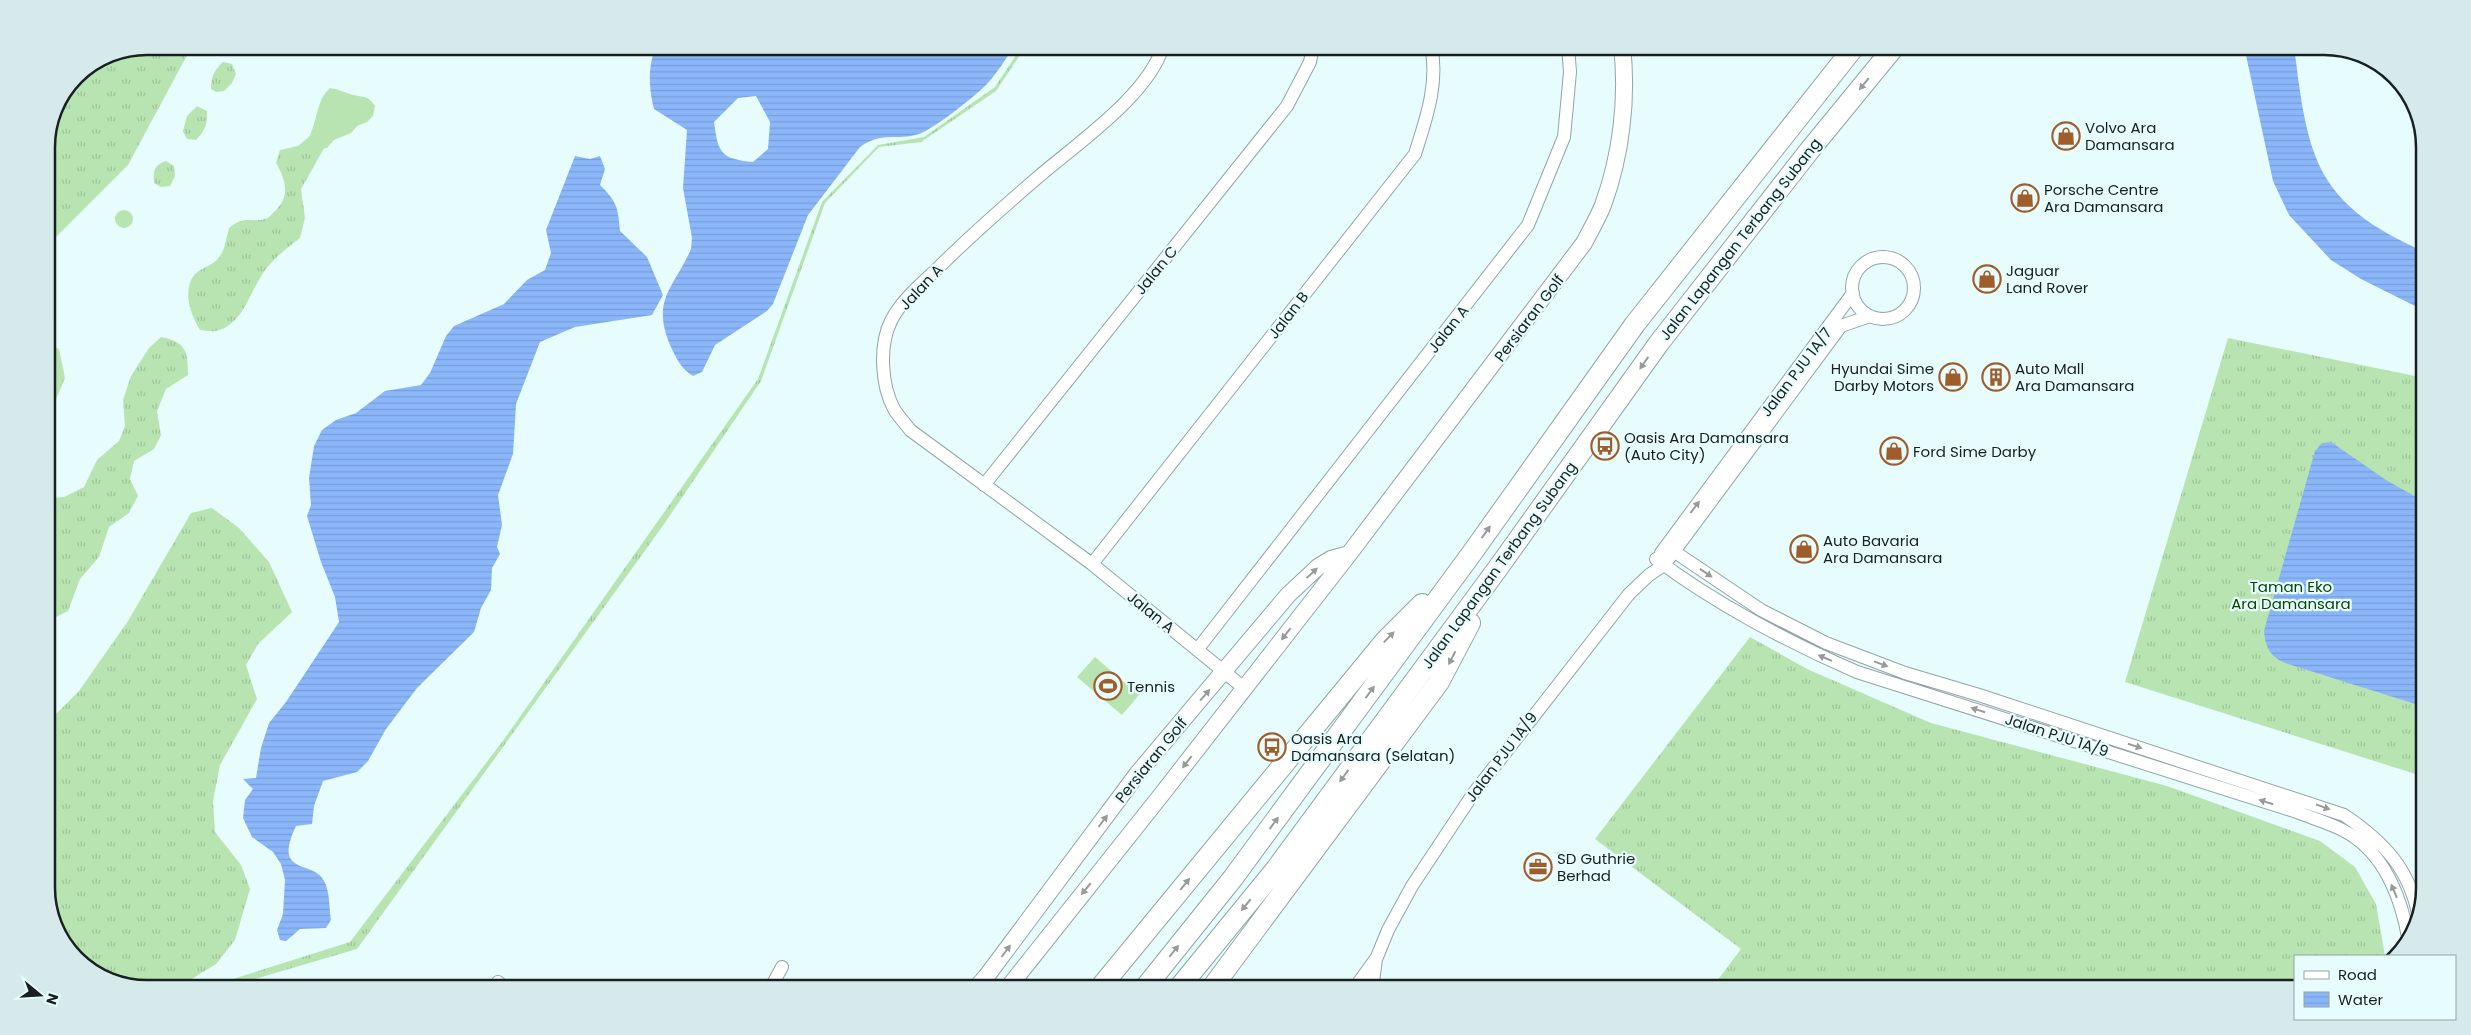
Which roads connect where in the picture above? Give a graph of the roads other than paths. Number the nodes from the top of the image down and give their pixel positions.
1 (1159, 55) edge
2 (1311, 55) edge
3 (1433, 55) edge
4 (1569, 55) edge
5 (1623, 55) edge
6 (1848, 55) edge
7 (1888, 55) edge
8 (1853, 292) junction
9 (1870, 316) junction
10 (984, 485) junction
11 (1670, 549) junction
12 (1472, 553) junction
13 (1349, 554) junction
14 (1660, 562) junction
15 (1092, 564) junction
16 (1498, 568) junction
17 (1197, 650) junction
18 (1225, 672) junction
19 (1244, 688) junction
20 (2415, 901) edge
21 (2406, 929) edge
22 (1376, 956) junction
23 (782, 967) dead end
24 (775, 980) edge
25 (983, 980) edge
26 (1014, 980) edge
27 (1106, 980) edge
28 (1151, 980) edge
29 (1185, 980) edge
30 (1218, 980) edge
31 (1360, 980) edge
32 (1373, 980) edge

1 - 10 street, Jalan A
2 - 10 street, Jalan C
3 - 15 street, Jalan B
4 - 17 street, Jalan A
5 - 13 street, Persiaran Golf
12 -> 6 main road, Jalan Lapangan Terbang Subang
7 -> 16 main road, Jalan Lapangan Terbang Subang
8 - 9 street
8 - 9 street
11 -> 8 street, Jalan PJU 1A/7
9 - 11 street, Jalan PJU 1A/7
10 - 15 street, Jalan A
11 - 14 street, Jalan PJU 1A/9
11 -> 20 street, Jalan PJU 1A/9
27 -> 12 main road
28 -> 12 main road, Jalan Lapangan Terbang Subang
18 -> 13 street, Persiaran Golf
13 -> 19 street, Persiaran Golf
21 -> 14 street, Jalan PJU 1A/9
14 - 22 street, Jalan PJU 1A/9
15 - 17 street, Jalan A
16 -> 29 main road, Jalan Lapangan Terbang Subang
16 -> 30 main road
17 - 18 street, Jalan A
18 - 19 street, Jalan A
25 -> 18 street, Persiaran Golf
19 -> 26 street, Persiaran Golf
22 - 31 street, Jalan PJU 1A/9
22 - 32 street, Jalan PJU 1A/9
23 - 24 street

